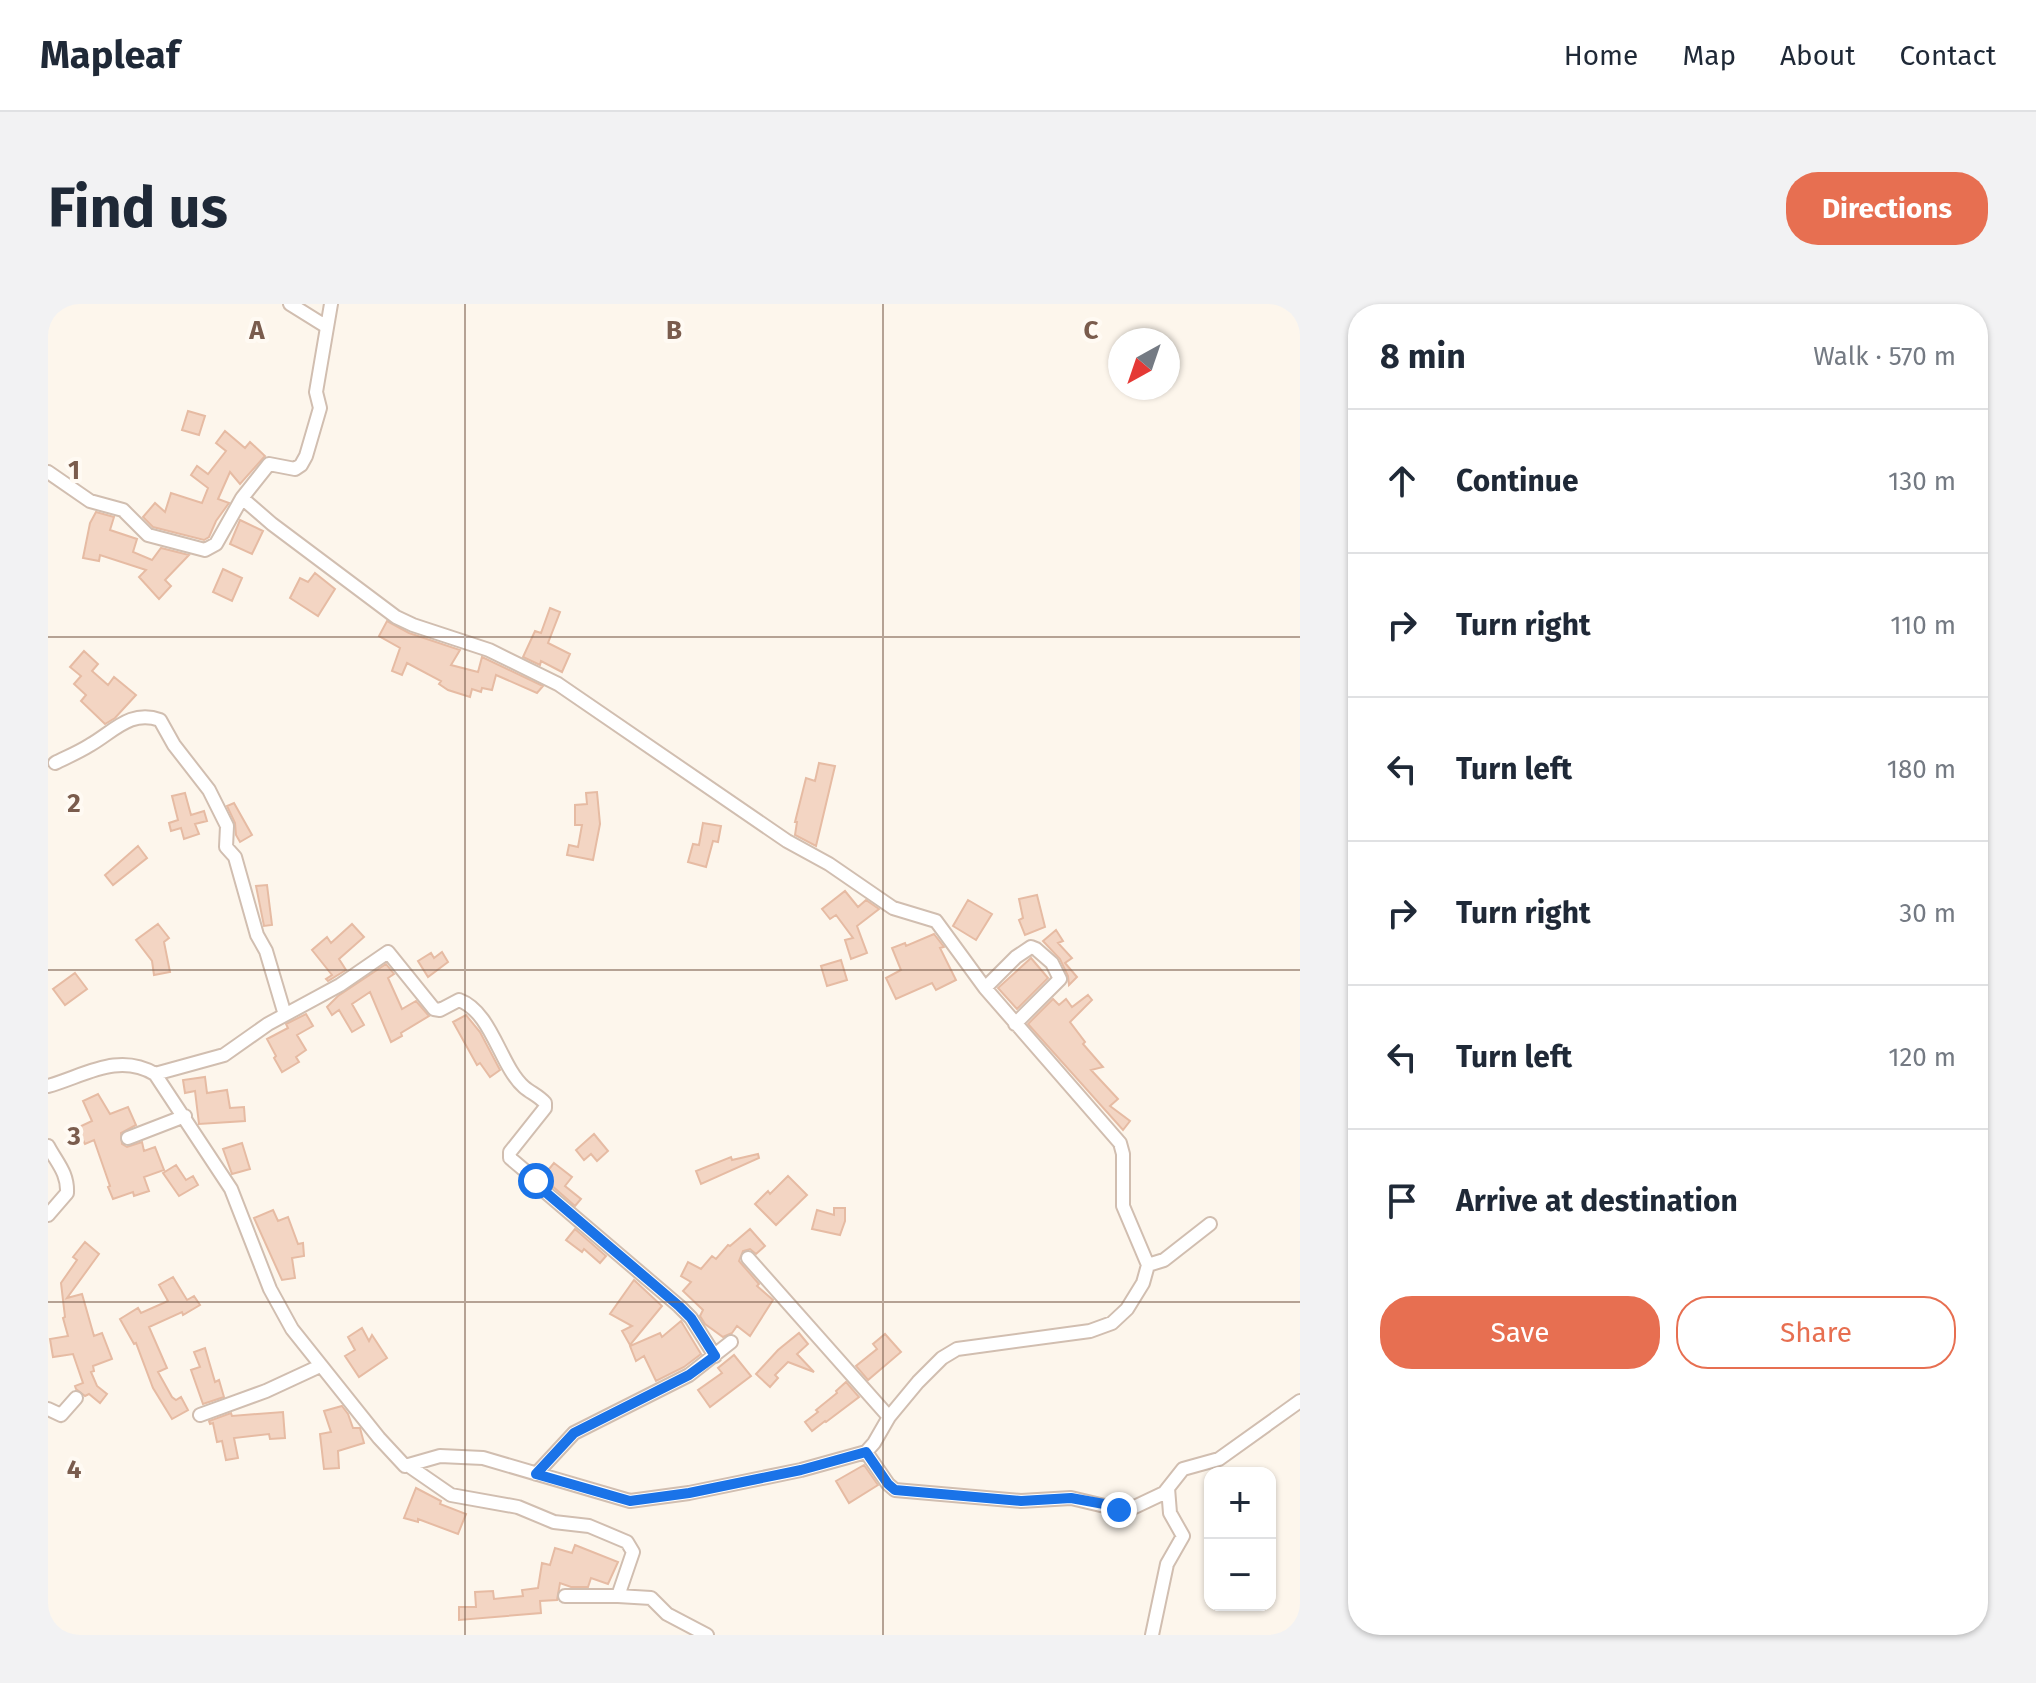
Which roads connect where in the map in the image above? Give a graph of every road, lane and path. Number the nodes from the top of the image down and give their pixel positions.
1 (290, 304) edge
2 (331, 304) edge
3 (327, 327) junction
4 (48, 472) edge
5 (242, 498) junction
6 (55, 763) dead end
7 (985, 988) junction
8 (285, 1015) junction
9 (1015, 1024) junction
10 (155, 1074) junction
11 (48, 1086) edge
12 (185, 1116) junction
13 (128, 1138) dead end
14 (48, 1146) edge
15 (48, 1215) edge
16 (1210, 1224) dead end
17 (748, 1258) dead end
18 (1148, 1265) junction
19 (731, 1342) dead end
20 (715, 1356) junction
21 (320, 1366) junction
22 (76, 1398) dead end
23 (1300, 1401) edge
24 (48, 1409) edge
25 (200, 1415) dead end
26 (889, 1417) junction
27 (866, 1452) junction
28 (409, 1466) junction
29 (536, 1474) junction
30 (1168, 1488) junction
31 (565, 1596) dead end
32 (618, 1596) junction
33 (707, 1635) edge
34 (1152, 1635) edge

1 - 3 street
2 - 3 street
3 - 5 street
4 - 5 street
5 - 7 street
6 - 8 street
7 - 9 street
7 - 9 street
8 - 10 street
8 - 20 street
9 - 18 street
10 - 11 street
10 - 12 street
12 - 13 street
12 - 21 street
14 - 15 street
16 - 18 street
17 - 26 street
18 - 26 street
19 - 20 street
20 - 29 street
21 - 25 street
21 - 28 street
22 - 24 street
23 - 30 street
26 - 27 street
27 - 29 street
27 - 30 street
28 - 29 street
28 - 32 street
30 - 34 street
31 - 32 street
32 - 33 street

